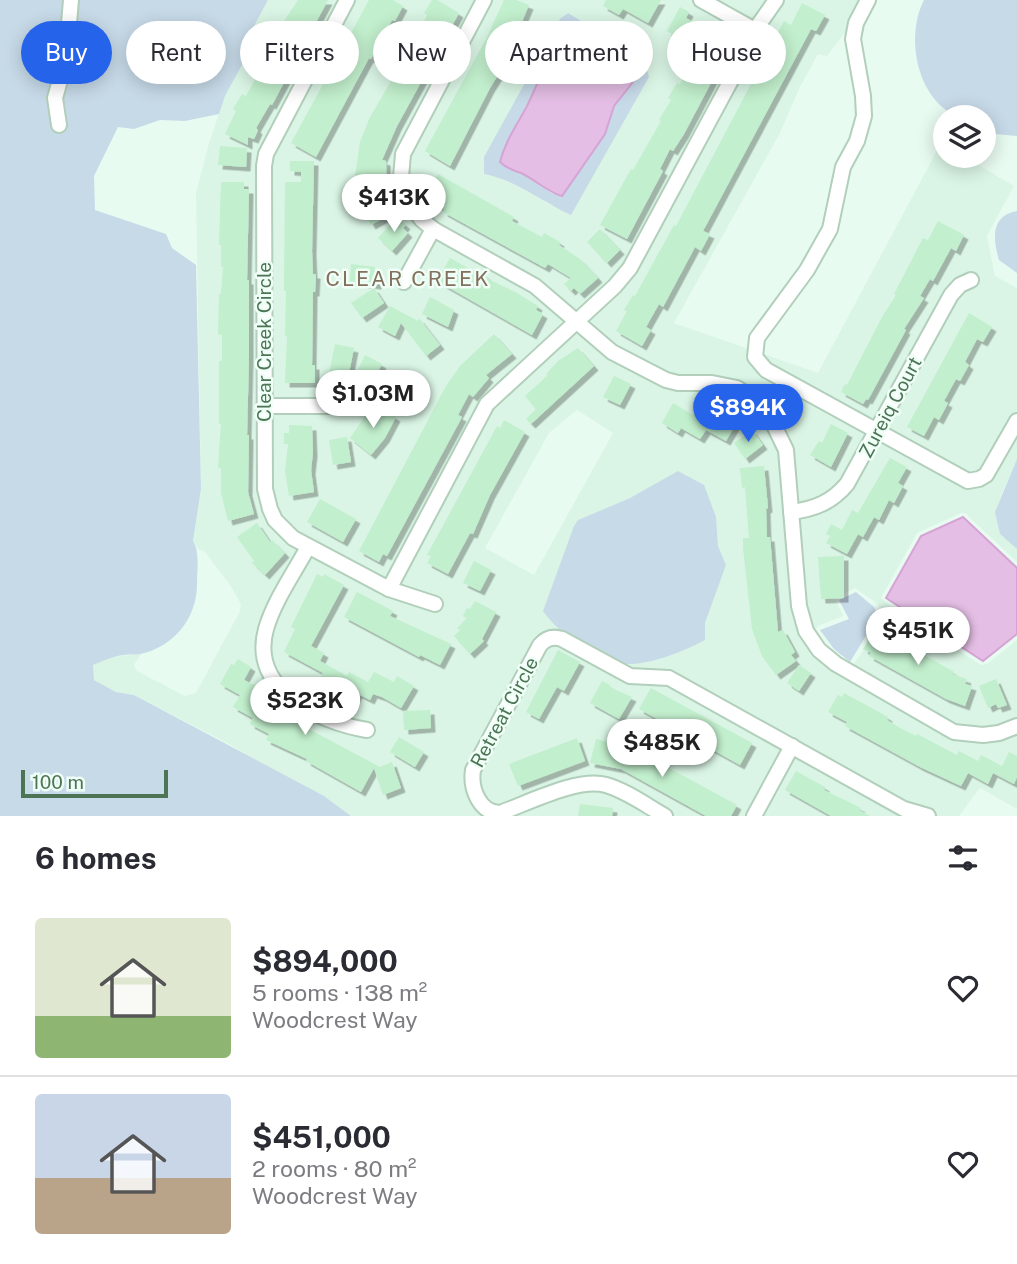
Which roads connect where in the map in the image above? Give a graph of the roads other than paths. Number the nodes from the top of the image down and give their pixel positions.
1 (71, 0) edge
2 (347, 0) edge
3 (484, 0) edge
4 (701, 0) edge
5 (776, 0) edge
6 (868, 0) edge
7 (739, 21) edge
8 (761, 21) edge
9 (729, 84) edge
10 (60, 125) dead end
11 (433, 229) junction
12 (971, 280) dead end
13 (404, 282) dead end
14 (576, 322) junction
15 (264, 406) junction
16 (337, 406) dead end
17 (1017, 421) edge
18 (876, 431) junction
19 (791, 512) junction
20 (308, 547) junction
21 (389, 589) junction
22 (435, 604) dead end
23 (1017, 726) edge
24 (367, 730) dead end
25 (792, 746) junction
26 (665, 816) edge
27 (754, 816) edge
28 (928, 816) edge

1 - 10 street
2 - 15 street, Clear Creek Circle
3 - 11 street
4 - 7 street
5 - 8 street
6 - 18 street
9 - 14 street
11 - 13 street
11 - 14 street
12 - 18 street, Zureiq Court
14 - 19 street
14 - 21 street
15 - 16 street
15 - 20 street, Clear Creek Circle
17 - 18 street
18 - 19 street, Zureiq Court
19 - 23 street
20 - 21 street, Clear Creek Circle
20 - 24 street
21 - 22 street, Clear Creek Circle
25 - 26 street, Retreat Circle
25 - 27 street
25 - 28 street, Retreat Circle

